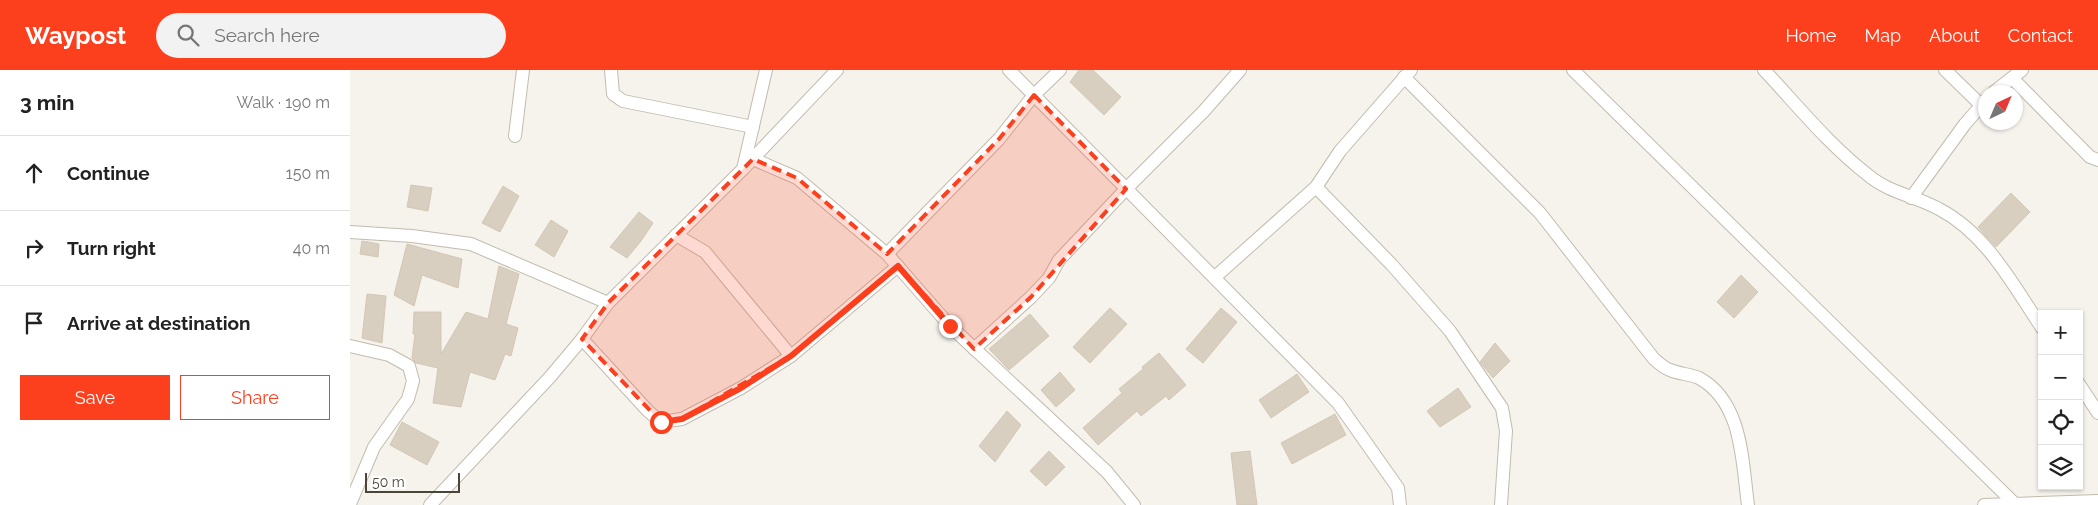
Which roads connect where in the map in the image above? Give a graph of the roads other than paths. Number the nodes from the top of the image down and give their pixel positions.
1 (523, 70) edge
2 (611, 70) edge
3 (766, 70) edge
4 (836, 70) edge
5 (1009, 70) edge
6 (1060, 70) edge
7 (1240, 70) edge
8 (1573, 70) edge
9 (1764, 70) edge
10 (1945, 70) edge
11 (1408, 73) edge
12 (2017, 74) edge
13 (2003, 85) edge
14 (1034, 95) junction
15 (1978, 98) edge
16 (1978, 109) edge
17 (753, 127) junction
18 (515, 136) dead end
19 (753, 159) junction
20 (2098, 160) edge
21 (743, 169) junction
22 (1316, 187) junction
23 (1126, 189) junction
24 (1911, 198) junction
25 (350, 232) edge
26 (676, 235) junction
27 (887, 254) junction
28 (898, 266) junction
29 (1215, 277) junction
30 (608, 303) junction
31 (2038, 322) edge
32 (582, 339) junction
33 (350, 346) edge
34 (974, 349) junction
35 (791, 356) junction
36 (2083, 390) edge
37 (2098, 413) edge
38 (2014, 503) junction
39 (2092, 503) edge
40 (350, 504) edge
41 (430, 505) edge
42 (1134, 505) edge
43 (1400, 505) edge
44 (1501, 505) edge
45 (1748, 505) edge
46 (1984, 505) edge

1 - 18 street
2 - 17 street
3 - 17 street
4 - 19 street
5 - 14 street
6 - 14 street
7 - 23 street
8 - 38 street
9 - 24 street
10 - 15 street
11 - 22 street
11 - 45 street
12 - 13 street
12 - 20 street
14 - 23 street
14 - 27 street
16 - 24 street
17 - 21 street
19 - 21 street
19 - 27 street
21 - 26 street
22 - 29 street
22 - 44 street
23 - 29 street
23 - 34 street
24 - 31 street
25 - 30 street
26 - 30 street
26 - 35 street
27 - 28 street
28 - 34 street
28 - 35 street
29 - 43 street
30 - 32 street
32 - 35 street
32 - 41 street
33 - 40 street
34 - 42 street
36 - 37 street
38 - 39 street
38 - 46 street

